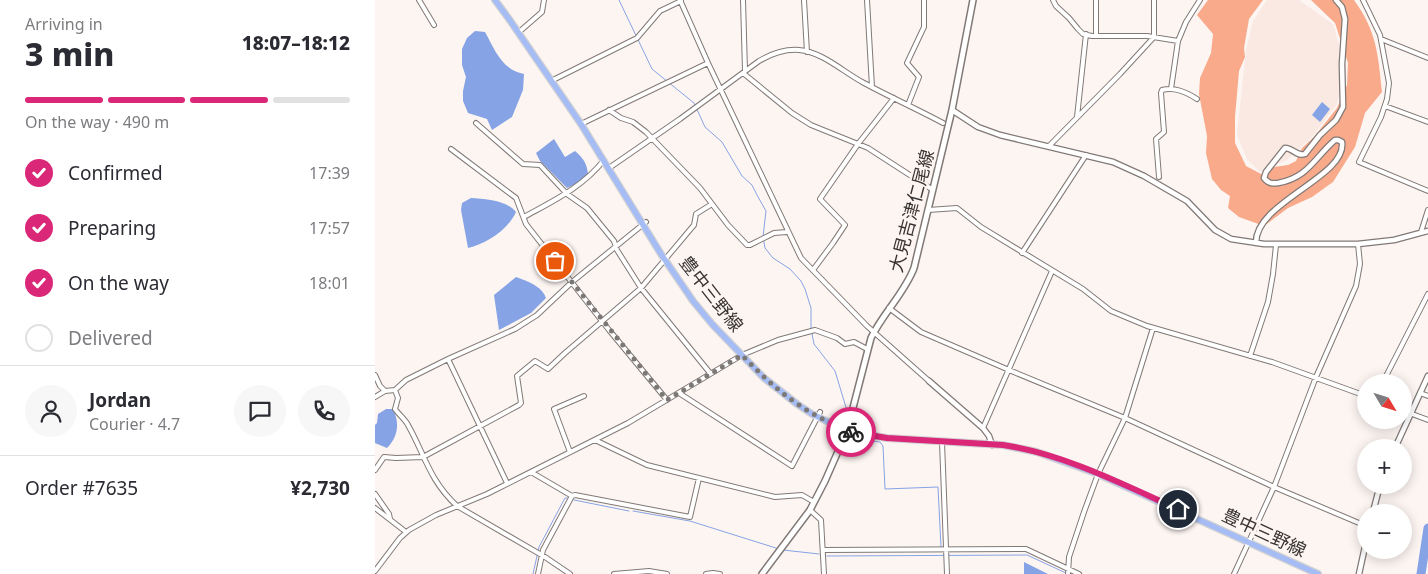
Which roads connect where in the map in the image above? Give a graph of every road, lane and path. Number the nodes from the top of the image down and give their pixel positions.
1 (419, 0) edge
2 (495, 0) edge
3 (544, 0) edge
4 (743, 0) edge
5 (805, 0) edge
6 (867, 0) edge
7 (924, 0) edge
8 (973, 0) edge
9 (1053, 0) edge
10 (1096, 0) edge
11 (1154, 0) edge
12 (1200, 0) edge
13 (1336, 0) edge
14 (1363, 0) edge
15 (680, 1) edge
16 (434, 25) dead end
17 (519, 32) junction
18 (1086, 34) junction
19 (1096, 36) junction
20 (1154, 37) junction
21 (1381, 39) junction
22 (1178, 41) junction
23 (807, 52) junction
24 (1428, 58) edge
25 (708, 64) junction
26 (744, 72) junction
27 (551, 81) junction
28 (872, 87) junction
29 (1171, 89) junction
30 (721, 90) junction
31 (894, 98) junction
32 (1197, 99) dead end
33 (909, 105) junction
34 (1385, 106) junction
35 (609, 110) junction
36 (952, 110) junction
37 (1077, 117) junction
38 (1428, 122) edge
39 (476, 123) dead end
40 (943, 123) dead end
41 (581, 124) junction
42 (651, 139) junction
43 (858, 144) junction
44 (1049, 146) junction
45 (451, 150) dead end
46 (1087, 155) junction
47 (604, 160) junction
48 (609, 168) junction
49 (1159, 177) dead end
50 (933, 190) junction
51 (1428, 191) edge
52 (567, 194) junction
53 (712, 204) junction
54 (928, 210) junction
55 (1428, 210) edge
56 (524, 218) junction
57 (644, 223) junction
58 (1428, 230) edge
59 (787, 232) junction
60 (1421, 232) junction
61 (1256, 243) junction
62 (1358, 244) junction
63 (1276, 245) junction
64 (615, 246) junction
65 (1022, 254) junction
66 (665, 260) junction
67 (813, 270) junction
68 (1052, 271) junction
69 (572, 282) junction
70 (641, 288) junction
71 (1428, 294) edge
72 (889, 308) junction
73 (603, 321) junction
74 (1153, 328) junction
75 (874, 332) junction
76 (867, 350) junction
77 (742, 355) junction
78 (1250, 356) junction
79 (448, 359) junction
80 (1009, 370) junction
81 (710, 373) junction
82 (1387, 374) edge
83 (375, 376) edge
84 (1428, 376) edge
85 (1316, 377) junction
86 (929, 381) joint
87 (395, 390) junction
88 (385, 391) junction
89 (679, 392) junction
90 (1357, 393) edge
91 (1420, 393) junction
92 (584, 396) dead end
93 (1428, 396) edge
94 (375, 397) edge
95 (667, 400) junction
96 (1413, 407) edge
97 (819, 414) junction
98 (1413, 414) edge
99 (1125, 418) junction
100 (1428, 420) edge
101 (479, 426) junction
102 (983, 428) junction
103 (847, 431) junction
104 (595, 440) junction
105 (941, 442) junction
106 (992, 444) junction
107 (570, 452) junction
108 (423, 457) junction
109 (375, 470) edge
110 (531, 472) junction
111 (1099, 474) junction
112 (699, 478) junction
113 (507, 484) junction
114 (1274, 487) junction
115 (375, 494) edge
116 (572, 496) junction
117 (814, 502) junction
118 (457, 506) junction
119 (375, 508) edge
120 (809, 510) junction
121 (390, 519) junction
122 (1357, 522) edge
123 (406, 532) junction
124 (1249, 543) junction
125 (823, 550) junction
126 (946, 550) junction
127 (540, 555) junction
128 (1362, 559) edge
129 (1067, 568) junction
130 (375, 571) edge
131 (538, 574) edge
132 (570, 574) edge
133 (614, 574) edge
134 (667, 574) edge
135 (706, 574) edge
136 (720, 574) edge
137 (762, 574) edge
138 (824, 574) edge
139 (947, 574) edge
140 (1067, 574) edge
141 (1079, 574) edge
142 (1234, 574) edge
143 (1318, 574) edge
144 (1359, 574) edge

1 - 16 street
2 - 17 main road, 豊中三野線
3 - 17 street
4 - 26 street
5 - 23 street
6 - 28 street
7 - 33 street
8 - 36 main road, 大見吉津仁尾線
9 - 18 street
10 - 19 street
11 - 20 street
12 - 22 street
13 - 61 street
14 - 21 street
15 - 25 street
15 - 27 street
17 - 27 main road, 豊中三野線
18 - 19 street
18 - 37 street
19 - 20 street
20 - 22 street
20 - 37 street
21 - 24 street
21 - 34 street
22 - 29 street
23 - 26 street
23 - 28 street
25 - 30 street
25 - 35 street
26 - 30 street
26 - 43 street
27 - 41 main road, 豊中三野線
28 - 31 street
29 - 32 street
29 - 49 street
30 - 42 street
30 - 59 street
31 - 33 street
31 - 43 street
33 - 40 street
34 - 38 street
34 - 51 street
35 - 41 street
35 - 42 street
36 - 44 street
36 - 50 main road, 大見吉津仁尾線
37 - 44 street
39 - 52 street
41 - 47 main road, 豊中三野線
42 - 48 street
42 - 53 street
43 - 50 street
43 - 67 street
44 - 46 street
45 - 56 street
46 - 61 street
46 - 65 street
47 - 48 main road, 豊中三野線
47 - 52 street
48 - 57 main road, 豊中三野線
50 - 54 main road, 大見吉津仁尾線
52 - 56 street
52 - 64 street
53 - 59 street
53 - 66 street
54 - 65 street
54 - 72 main road, 大見吉津仁尾線
55 - 60 street
56 - 69 street
57 - 64 street
57 - 66 main road, 豊中三野線
58 - 60 street
59 - 67 street
60 - 62 street
61 - 63 street
62 - 63 street
62 - 85 street
63 - 78 street
64 - 69 street
64 - 70 street
65 - 68 street
66 - 70 street
66 - 77 main road, 豊中三野線
67 - 75 street
68 - 74 street
68 - 80 street
69 - 73 street
69 - 79 street
70 - 73 street
70 - 81 street
71 - 82 street
72 - 75 main road, 大見吉津仁尾線
72 - 80 street
73 - 95 street
73 - 101 street
74 - 78 street
74 - 99 street
75 - 76 main road, 大見吉津仁尾線
75 - 86 street
76 - 77 street
76 - 103 main road, 大見吉津仁尾線
77 - 81 street
77 - 97 main road, 豊中三野線
78 - 85 street
79 - 87 street
79 - 101 street
80 - 99 street
80 - 102 street
81 - 89 street
83 - 88 street
84 - 91 street
85 - 90 street
85 - 114 street
86 - 102 street
87 - 88 street
87 - 108 street
88 - 94 street
89 - 95 street
89 - 97 street
91 - 93 street
91 - 96 street
92 - 107 street
95 - 104 street
97 - 103 main road, 豊中三野線
98 - 100 street
99 - 111 street
99 - 114 street
101 - 108 street
101 - 113 street
102 - 106 street
103 - 105 main road, 豊中三野線
103 - 117 main road, 大見吉津仁尾線
104 - 107 street
104 - 112 street
105 - 106 main road, 豊中三野線
105 - 126 street
106 - 111 main road, 豊中三野線
107 - 110 street
108 - 109 street
108 - 118 street
110 - 113 street
110 - 116 street
111 - 124 main road, 豊中三野線
111 - 129 street
112 - 116 street
112 - 117 street
113 - 118 street
114 - 122 street
114 - 124 street
115 - 121 street
116 - 127 street
117 - 120 main road, 大見吉津仁尾線
118 - 123 street
118 - 127 street
119 - 121 street
120 - 125 street
120 - 137 main road, 大見吉津仁尾線
121 - 123 street
123 - 130 street
124 - 142 street
124 - 143 main road, 豊中三野線
125 - 126 street
125 - 138 street
126 - 129 street
126 - 139 street
127 - 131 street
127 - 132 street
128 - 144 street
129 - 140 street
129 - 141 street
133 - 134 street
135 - 136 street

